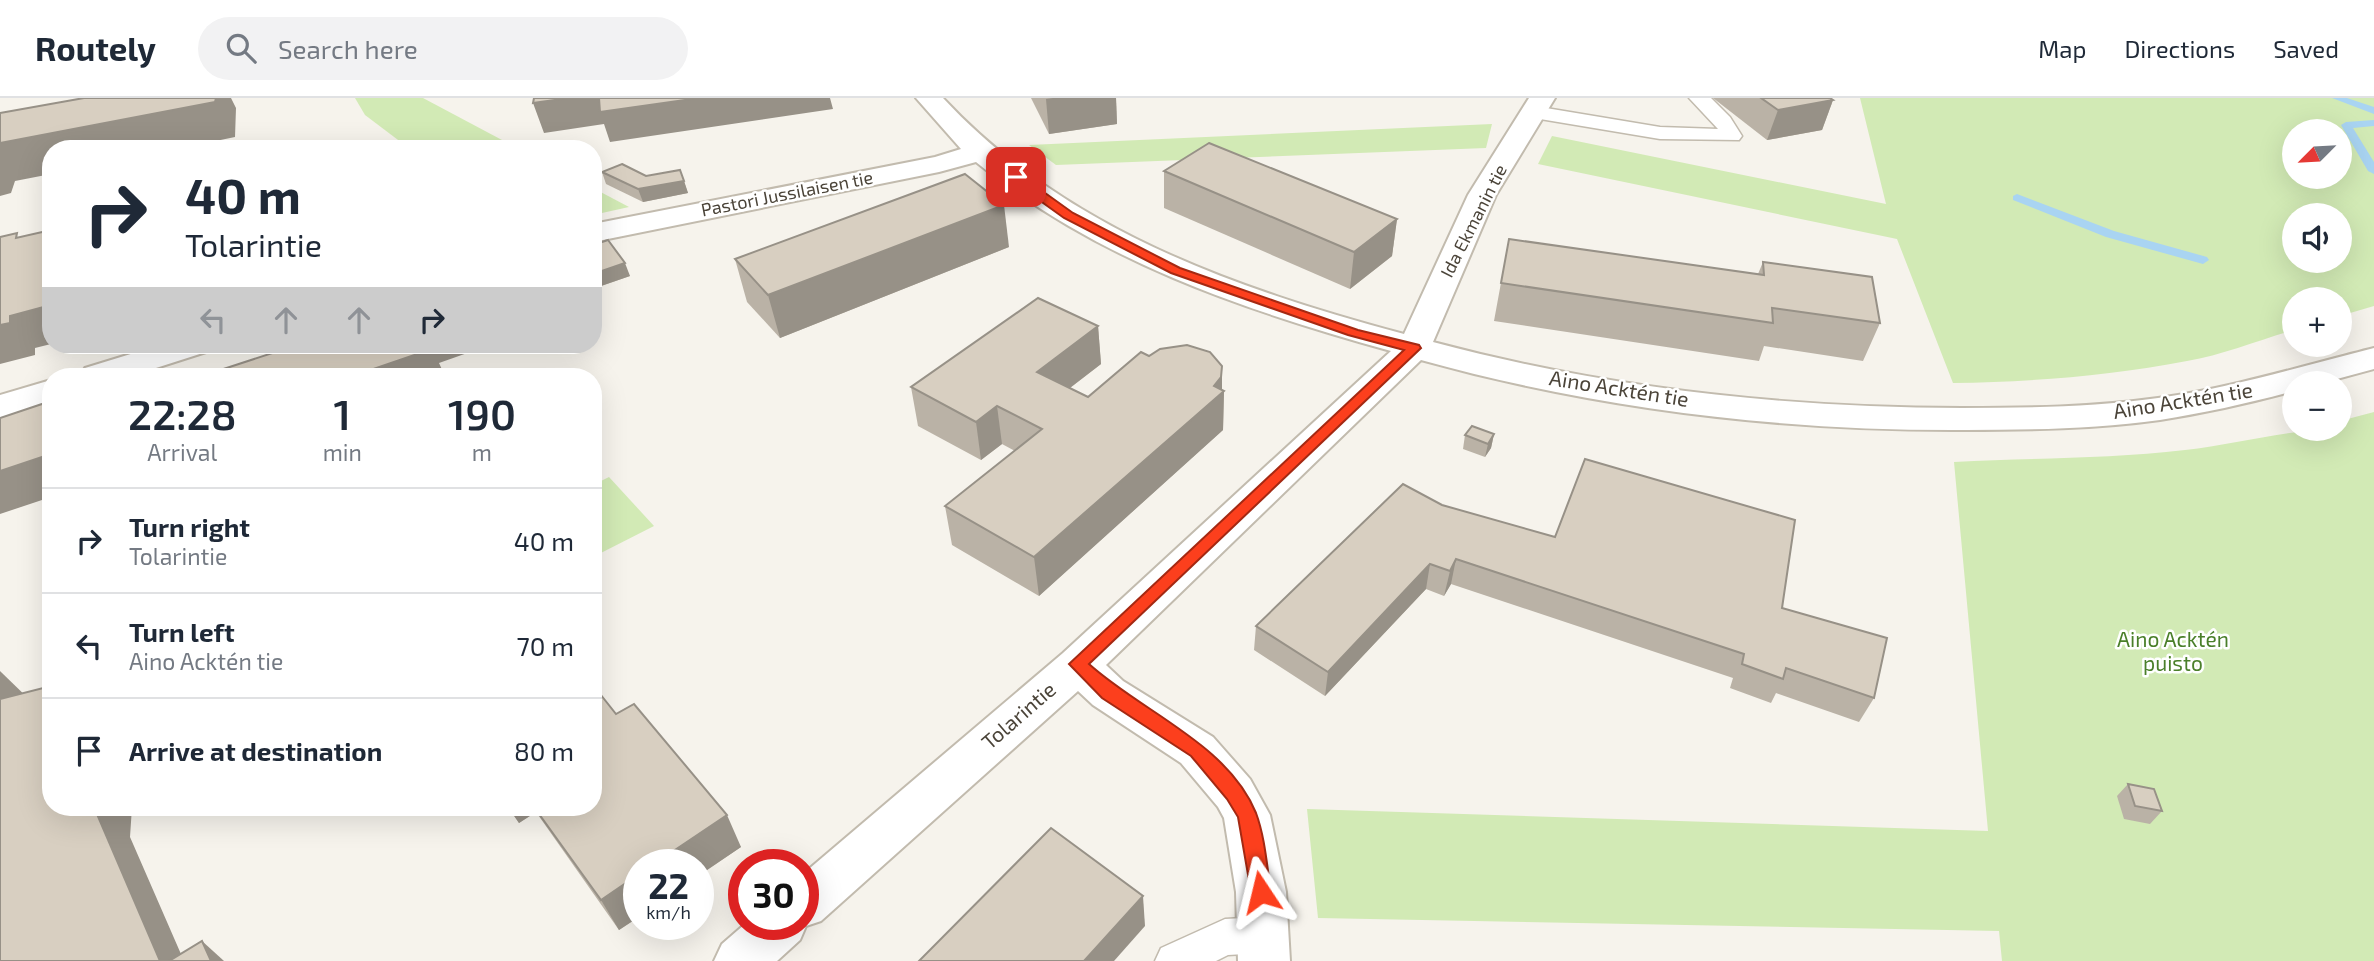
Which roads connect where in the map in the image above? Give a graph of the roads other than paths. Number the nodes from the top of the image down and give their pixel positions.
1 (929, 98) edge
2 (1699, 98) edge
3 (1538, 105) edge
4 (980, 152) junction
5 (602, 231) edge
6 (1414, 348) junction
7 (166, 354) edge
8 (2374, 358) edge
9 (122, 368) edge
10 (42, 394) edge
11 (0, 407) edge
12 (1078, 664) junction
13 (819, 891) edge
14 (764, 940) edge
15 (1263, 948) edge
16 (740, 961) edge
17 (1175, 961) edge

1 - 4 street, Aino Acktén tie
2 - 3 lane
3 - 6 street, Ida Ekmanin tie
4 - 5 street, Pastori Jussilaisen tie
4 - 6 street, Aino Acktén tie
6 - 8 street, Aino Acktén tie
6 - 12 street, Tolarintie
7 - 9 street
10 - 11 street
12 - 13 street, Tolarintie
12 - 15 street
14 - 16 street
15 - 17 lane

